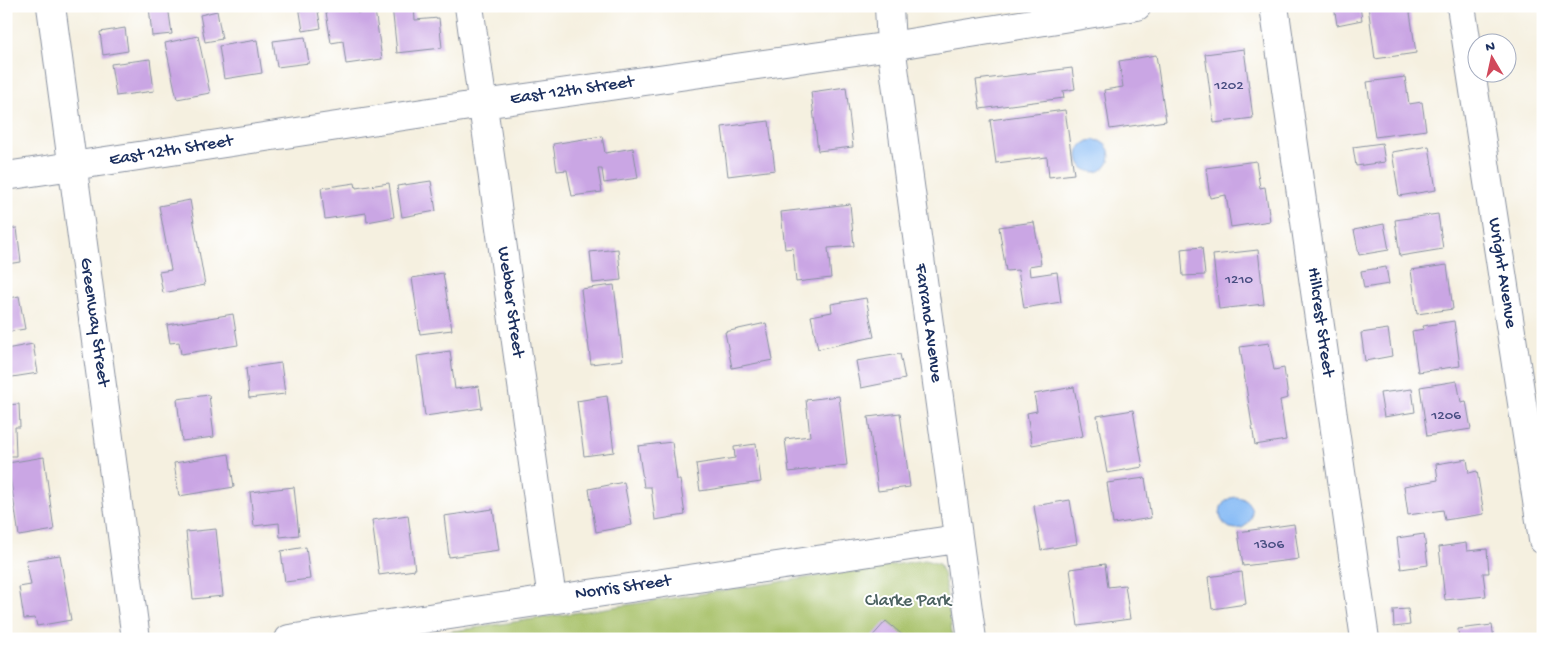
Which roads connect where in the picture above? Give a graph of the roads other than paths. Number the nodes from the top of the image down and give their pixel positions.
1 (51, 6) edge
2 (469, 6) edge
3 (889, 6) edge
4 (1137, 6) edge
5 (1274, 6) edge
6 (1461, 6) edge
7 (891, 46) junction
8 (483, 104) junction
9 (73, 166) junction
10 (6, 176) edge
11 (957, 539) junction
12 (1543, 540) edge
13 (552, 599) junction
14 (136, 639) edge
15 (289, 639) edge
16 (972, 639) edge
17 (1365, 639) edge

1 - 9 street, Greenway Street
2 - 8 street, Webber Street
3 - 7 street, Farrand Avenue
4 - 7 street, East 12th Street
5 - 17 street, Hillcrest Street
6 - 12 street, Wright Avenue
7 - 8 street, East 12th Street
7 - 11 street, Farrand Avenue
8 - 9 street, East 12th Street
8 - 13 street, Webber Street
9 - 10 street, East 12th Street
9 - 14 street, Greenway Street
11 - 13 street, Norris Street
11 - 16 street, Farrand Avenue
13 - 15 street, Norris Street

